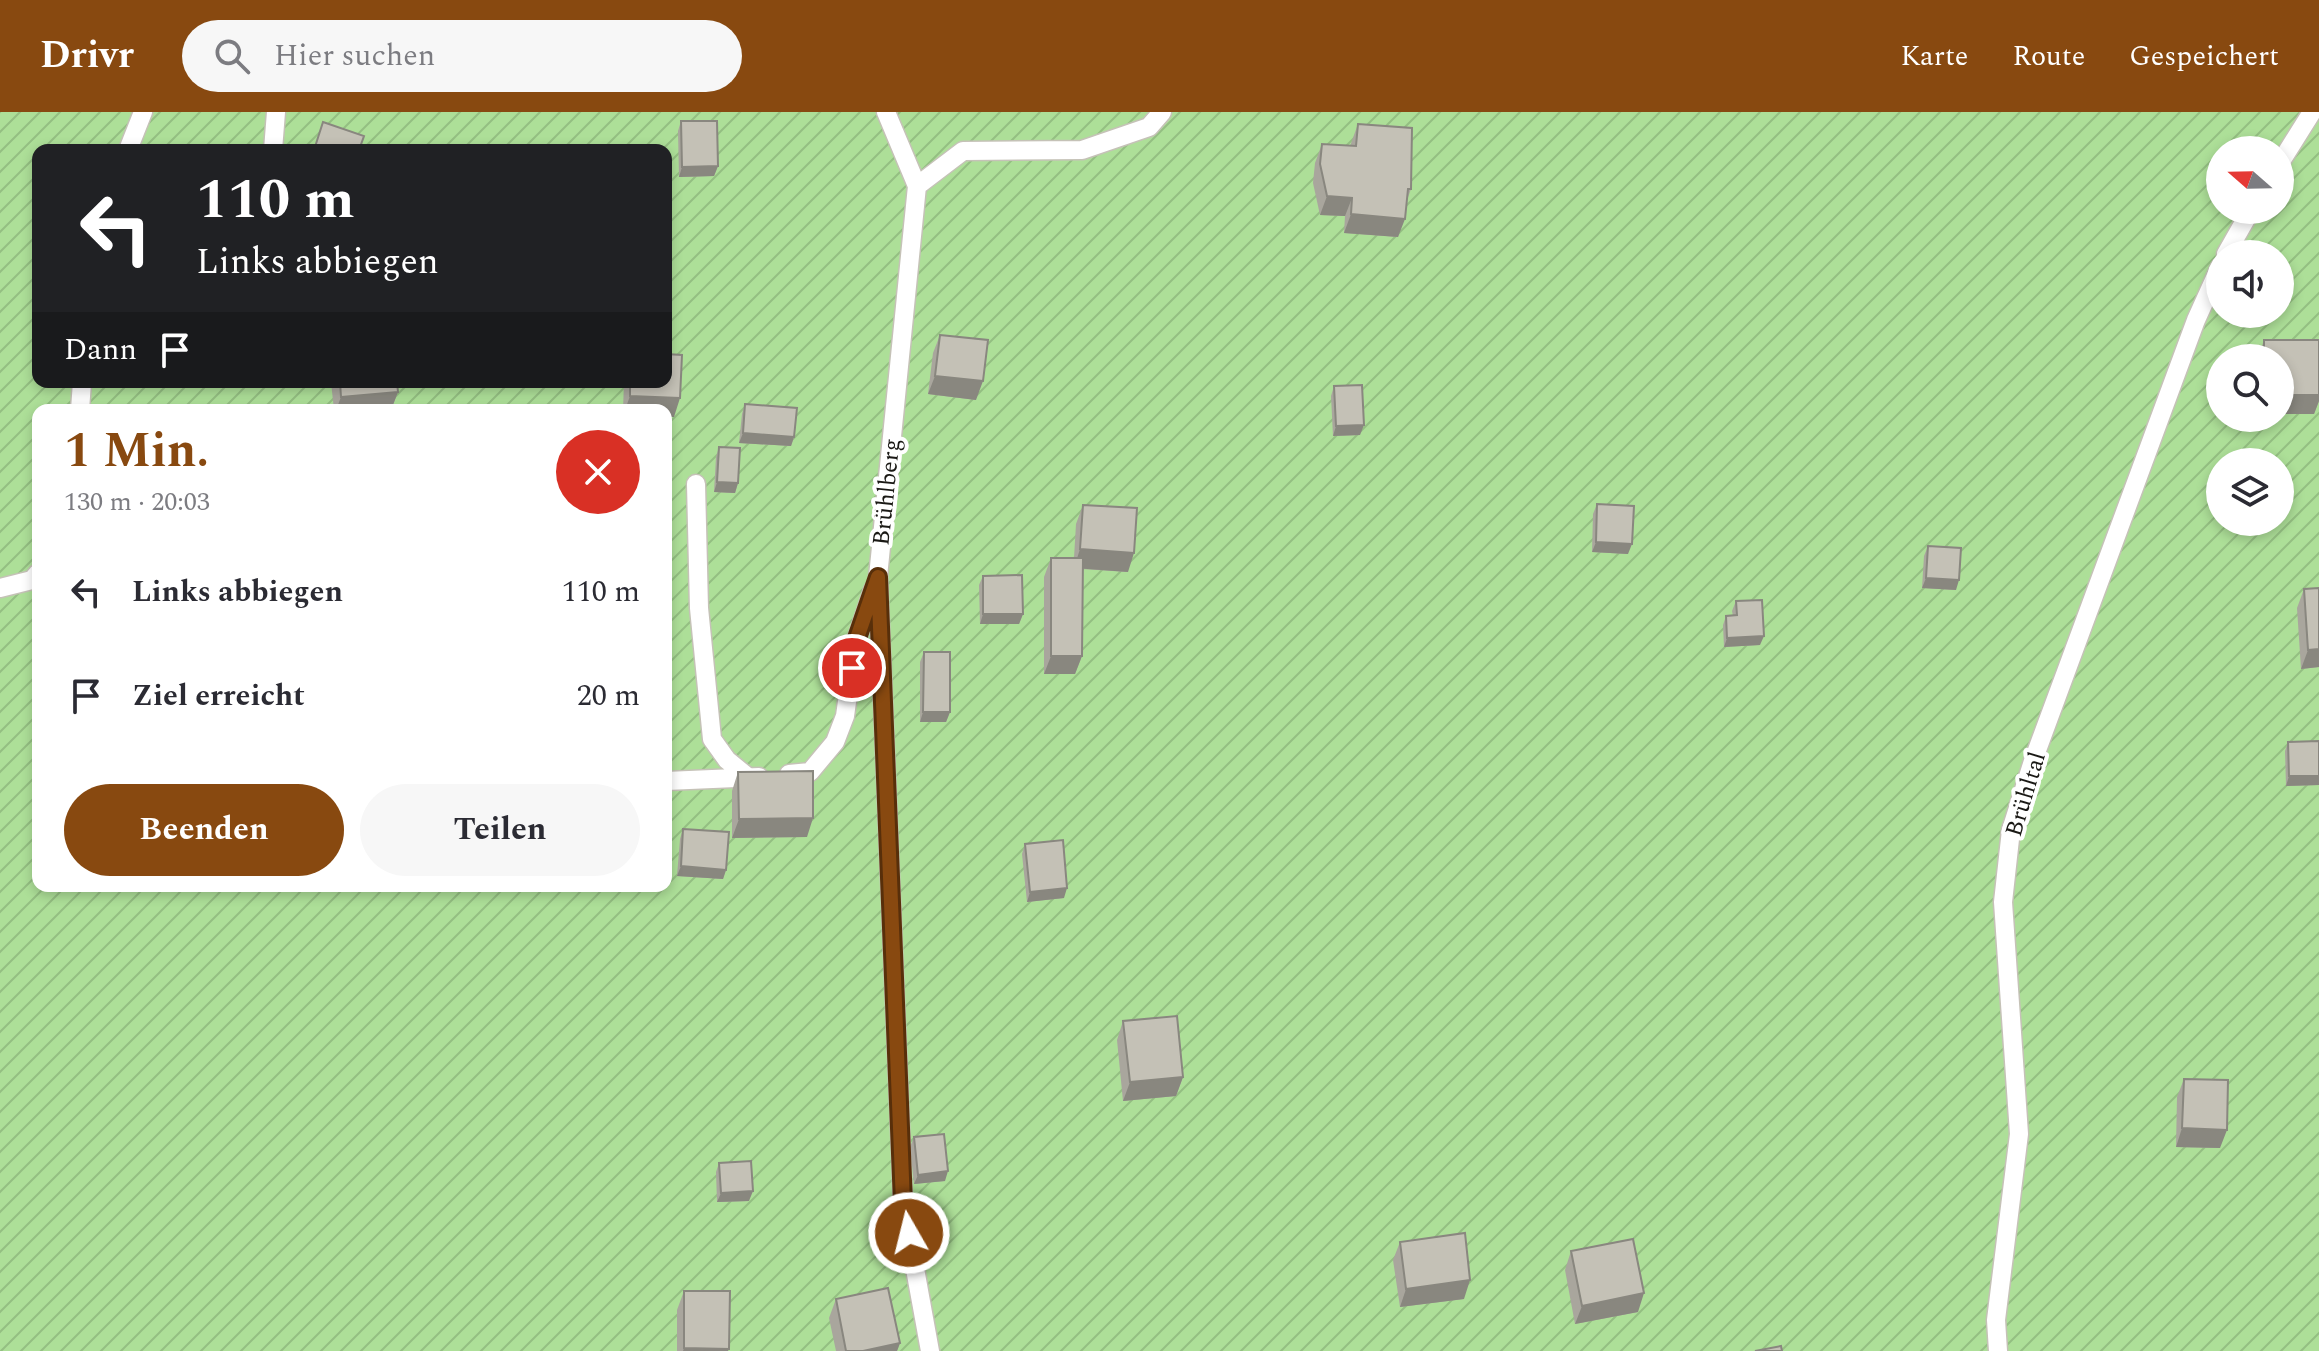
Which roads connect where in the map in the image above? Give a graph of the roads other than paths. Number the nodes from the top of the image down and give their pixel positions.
1 (143, 112) edge
2 (276, 112) edge
3 (886, 112) edge
4 (1162, 112) edge
5 (2312, 112) edge
6 (2294, 141) edge
7 (130, 144) edge
8 (273, 144) edge
9 (917, 186) junction
10 (2206, 298) edge
11 (696, 484) dead end
12 (878, 577) junction
13 (32, 580) edge
14 (0, 588) edge
15 (749, 778) junction
16 (672, 781) edge
17 (930, 1351) edge
18 (1998, 1351) edge

1 - 7 lane
2 - 8 lane
3 - 9 lane
4 - 9 lane
5 - 6 lane
9 - 12 lane, Brühlberg
10 - 18 lane, Brühltal
11 - 15 lane
12 - 15 lane
12 - 17 lane, Brühlberg
13 - 14 lane
15 - 16 lane

